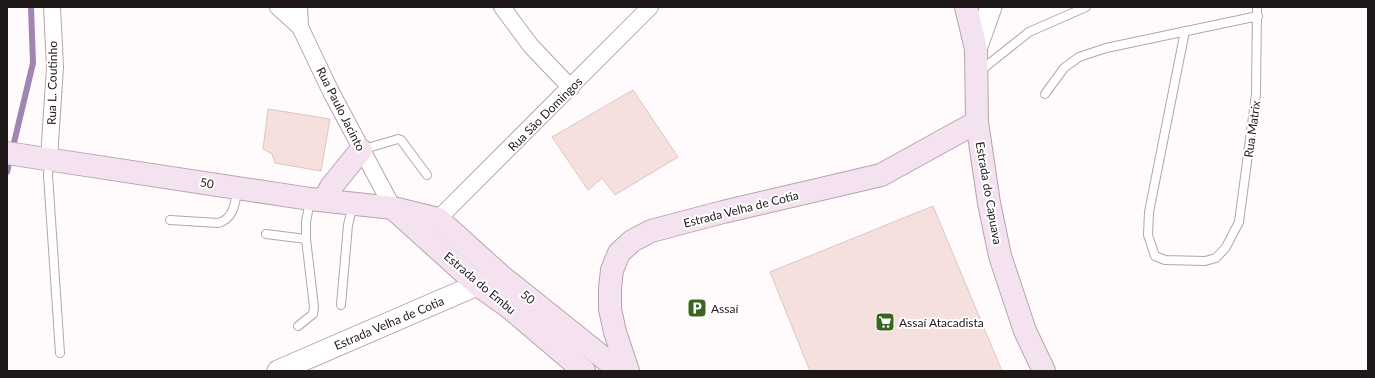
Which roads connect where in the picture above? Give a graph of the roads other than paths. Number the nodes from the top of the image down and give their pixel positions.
1 (52, 7) edge
2 (278, 7) edge
3 (299, 7) edge
4 (502, 7) edge
5 (650, 7) edge
6 (966, 7) edge
7 (991, 7) edge
8 (1086, 7) edge
9 (1258, 11) edge
10 (300, 27) junction
11 (1185, 31) junction
12 (976, 49) junction
13 (976, 74) junction
14 (571, 88) junction
15 (1045, 94) dead end
16 (977, 122) junction
17 (361, 150) junction
18 (14, 154) edge
19 (50, 158) junction
20 (427, 175) dead end
21 (238, 188) junction
22 (317, 200) junction
23 (353, 204) junction
24 (394, 208) junction
25 (438, 219) junction
26 (170, 220) dead end
27 (266, 234) dead end
28 (306, 239) junction
29 (500, 275) junction
30 (478, 285) junction
31 (341, 305) dead end
32 (298, 326) dead end
33 (60, 353) dead end
34 (278, 371) edge
35 (584, 371) edge
36 (620, 371) edge
37 (628, 371) edge
38 (1044, 371) edge

1 - 19 street, Rua L. Coutinho
2 - 10 street
3 - 10 street, Rua Paulo Jacinto
4 - 14 street
5 - 14 street, Rua São Domingos
6 - 12 main road, Estrada do Capuava
7 - 12 street
8 - 13 lane
9 - 11 lane
9 - 11 lane, Rua Matrix
10 - 17 street, Rua Paulo Jacinto
11 - 15 lane
12 - 13 main road, Estrada do Capuava
13 - 16 main road, Estrada do Capuava
14 - 25 street, Rua São Domingos
16 - 37 main road, Estrada Velha de Cotia
16 - 38 main road, Estrada do Capuava
17 - 20 lane
17 - 22 main road
17 - 24 street, Rua Paulo Jacinto
18 - 19 main road, 50
19 - 21 main road, 50
19 - 33 lane
21 - 22 main road, 50
21 - 26 lane
22 - 23 main road, 50
22 - 28 lane
23 - 24 main road, 50
23 - 31 lane
24 - 25 main road
24 - 30 main road, Estrada do Embu
25 - 29 main road, 50
27 - 28 lane
28 - 32 lane
29 - 30 street, Estrada Velha de Cotia
29 - 36 main road, 50
30 - 34 street, Estrada Velha de Cotia
30 - 35 main road, Estrada do Embu

